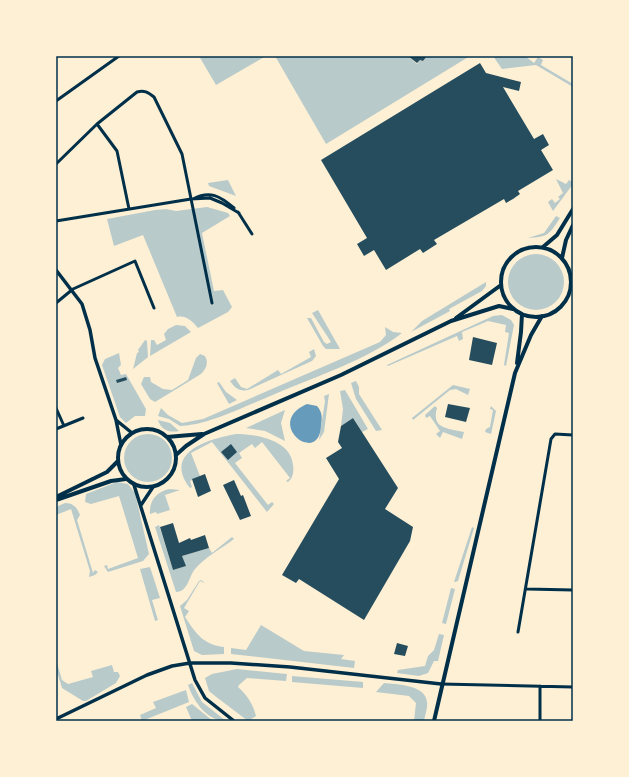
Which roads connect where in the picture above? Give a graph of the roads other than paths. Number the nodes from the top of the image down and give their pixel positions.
1 (119, 56) edge
2 (56, 101) edge
3 (97, 124) junction
4 (56, 164) edge
5 (191, 200) junction
6 (129, 209) junction
7 (573, 209) edge
8 (56, 221) edge
9 (573, 225) edge
10 (252, 234) dead end
11 (573, 237) edge
12 (573, 243) edge
13 (543, 247) junction
14 (562, 258) junction
15 (573, 267) edge
16 (568, 268) junction
17 (56, 270) edge
18 (501, 285) junction
19 (73, 289) junction
20 (573, 289) edge
21 (569, 293) junction
22 (56, 303) edge
23 (212, 303) dead end
24 (154, 308) dead end
25 (514, 309) junction
26 (522, 314) junction
27 (542, 316) junction
28 (451, 321) junction
29 (516, 368) junction
30 (56, 408) edge
31 (83, 418) dead end
32 (116, 420) junction
33 (64, 426) junction
34 (56, 429) edge
35 (132, 433) junction
36 (204, 434) junction
37 (573, 435) edge
38 (167, 437) junction
39 (121, 445) junction
40 (176, 455) junction
41 (118, 461) junction
42 (126, 479) junction
43 (134, 485) junction
44 (153, 487) junction
45 (56, 499) edge
46 (142, 505) junction
47 (527, 589) junction
48 (573, 590) edge
49 (518, 632) dead end
50 (190, 662) junction
51 (441, 684) junction
52 (540, 686) junction
53 (573, 687) edge
54 (56, 720) edge
55 (234, 721) edge
56 (434, 721) edge
57 (540, 721) edge

1 - 2 street
3 - 4 street
3 - 5 street
3 - 6 street
5 - 6 street
5 - 10 street
5 - 23 street
6 - 8 street
7 - 13 main road
9 - 14 main road
11 - 12 lane
13 - 14 main road
13 - 18 main road
14 - 16 main road
15 - 16 main road
16 - 21 main road
17 - 19 street
18 - 25 main road
18 - 28 main road
19 - 22 street
19 - 24 street
19 - 32 street
20 - 21 main road
21 - 27 main road
25 - 26 main road
25 - 28 main road
26 - 27 main road
26 - 29 main road
27 - 29 main road
28 - 36 main road
29 - 51 main road
30 - 33 street
31 - 33 street
32 - 35 street
32 - 39 street
33 - 34 street
35 - 38 main road
35 - 39 main road
36 - 38 main road
36 - 40 main road
37 - 47 street
38 - 40 main road
39 - 41 main road
40 - 44 main road
41 - 42 main road
41 - 45 main road
42 - 43 main road
42 - 45 main road
43 - 44 main road
43 - 46 street
44 - 46 street
46 - 50 street
47 - 48 street
47 - 49 street
50 - 51 street
50 - 54 street
50 - 55 street
51 - 52 street
51 - 56 main road
52 - 53 street
52 - 57 street

